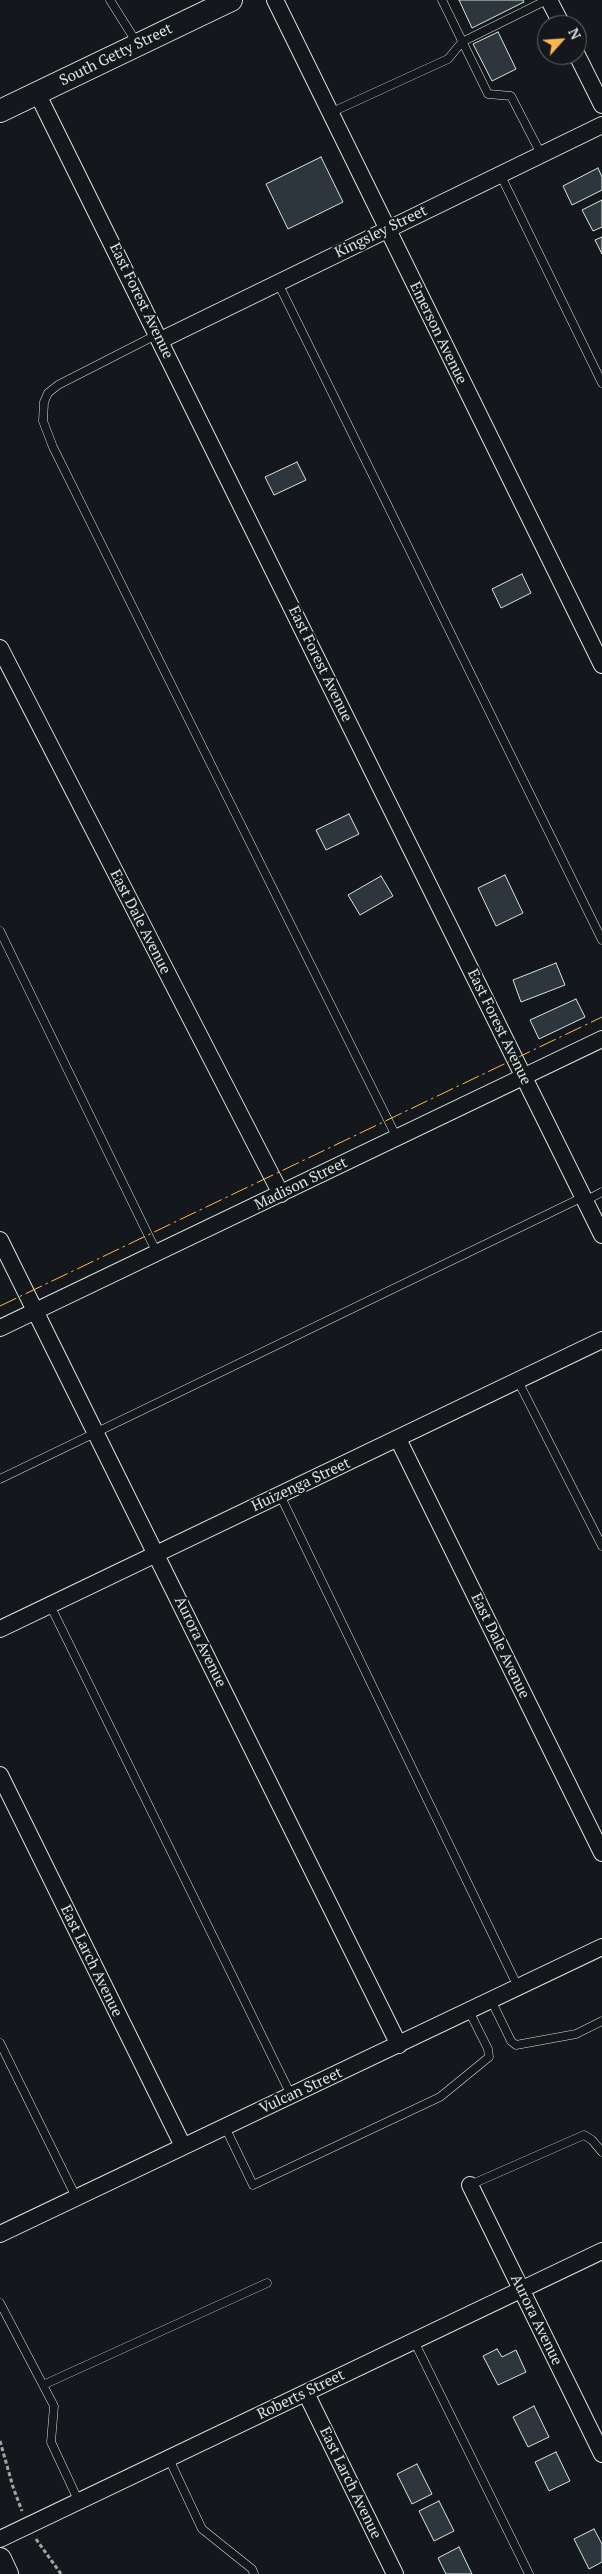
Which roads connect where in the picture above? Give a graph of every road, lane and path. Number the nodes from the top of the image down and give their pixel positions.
1 (110, 0) edge
2 (231, 0) edge
3 (275, 0) edge
4 (442, 0) edge
5 (548, 0) edge
6 (556, 15) edge
7 (462, 42) junction
8 (138, 45) junction
9 (582, 65) edge
10 (37, 93) junction
11 (602, 105) edge
12 (0, 111) edge
13 (330, 113) junction
14 (602, 125) edge
15 (542, 154) junction
16 (500, 174) junction
17 (386, 229) junction
18 (278, 282) junction
19 (159, 337) junction
20 (602, 383) edge
21 (0, 648) edge
22 (602, 665) edge
23 (0, 932) edge
24 (602, 940) edge
25 (602, 1038) edge
26 (524, 1076) junction
27 (397, 1138) junction
28 (602, 1192) edge
29 (280, 1194) junction
30 (584, 1199) junction
31 (602, 1235) edge
32 (0, 1240) edge
33 (157, 1253) junction
34 (35, 1311) junction
35 (0, 1328) edge
36 (602, 1340) edge
37 (518, 1381) junction
38 (96, 1433) junction
39 (398, 1439) junction
40 (0, 1479) edge
41 (280, 1495) junction
42 (602, 1546) edge
43 (156, 1554) junction
44 (50, 1605) junction
45 (0, 1629) edge
46 (0, 1775) edge
47 (602, 1853) edge
48 (602, 1947) edge
49 (518, 1988) junction
50 (492, 2000) junction
51 (469, 2011) junction
52 (602, 2021) edge
53 (0, 2043) edge
54 (399, 2044) junction
55 (292, 2095) junction
56 (225, 2127) junction
57 (183, 2146) junction
58 (602, 2152) edge
59 (470, 2185) joint
60 (76, 2198) junction
61 (0, 2234) edge
62 (602, 2251) edge
63 (268, 2283) dead end
64 (521, 2290) junction
65 (0, 2303) edge
66 (414, 2341) junction
67 (43, 2385) junction
68 (306, 2393) junction
69 (602, 2454) edge
70 (169, 2458) junction
71 (79, 2502) junction
72 (0, 2539) edge
73 (0, 2560) edge
74 (7, 2574) edge
75 (254, 2574) edge
76 (395, 2574) edge
77 (529, 2574) edge

1 - 8 lane
2 - 8 main road, South Getty Street
3 - 13 street, Emerson Avenue
4 - 7 lane
5 - 6 street
5 - 7 lane
7 - 13 lane
7 - 15 lane
8 - 10 main road, South Getty Street
9 - 11 street
10 - 12 main road, South Getty Street
10 - 19 street, East Forest Avenue
13 - 17 street, Emerson Avenue
14 - 15 street, Kingsley Street
15 - 16 street, Kingsley Street
16 - 17 street, Kingsley Street
16 - 20 lane
17 - 18 street, Kingsley Street
17 - 22 street, Emerson Avenue
18 - 19 street, Kingsley Street
18 - 24 lane
19 - 26 street, East Forest Avenue
19 - 27 lane
21 - 29 street, East Dale Avenue
23 - 33 lane
25 - 26 street, Madison Street
26 - 27 street, Madison Street
26 - 30 street, East Forest Avenue
27 - 29 street, Madison Street
28 - 30 lane
29 - 33 street, Madison Street
30 - 31 street, East Forest Avenue
30 - 38 lane
32 - 34 street, Aurora Avenue
33 - 34 street, Madison Street
34 - 35 street, Madison Street
34 - 38 street, Aurora Avenue
36 - 37 street, Huizenga Street
37 - 39 street, Huizenga Street
37 - 42 lane
38 - 40 lane
38 - 43 street, Aurora Avenue
39 - 41 street, Huizenga Street
39 - 47 street, East Dale Avenue
41 - 43 street, Huizenga Street
41 - 49 lane
43 - 44 street, Huizenga Street
43 - 54 street, Aurora Avenue
44 - 45 street, Huizenga Street
44 - 55 lane
46 - 57 street, East Larch Avenue
48 - 49 street, Vulcan Street
49 - 50 street, Vulcan Street
50 - 51 street, Vulcan Street
50 - 52 lane
51 - 54 street, Vulcan Street
51 - 56 lane
53 - 60 lane
54 - 55 street, Vulcan Street
55 - 56 street, Vulcan Street
56 - 57 street, Vulcan Street
57 - 60 street, Vulcan Street
58 - 59 lane
59 - 64 street, Aurora Avenue
60 - 61 street, Vulcan Street
62 - 64 street, Roberts Street
63 - 67 lane
64 - 66 street, Roberts Street
64 - 69 street, Aurora Avenue
65 - 67 lane
66 - 68 street, Roberts Street
66 - 77 lane
67 - 71 lane
68 - 70 street, Roberts Street
68 - 76 street, East Larch Avenue
70 - 71 street, Roberts Street
70 - 75 lane
71 - 72 street, Roberts Street
73 - 74 main road

